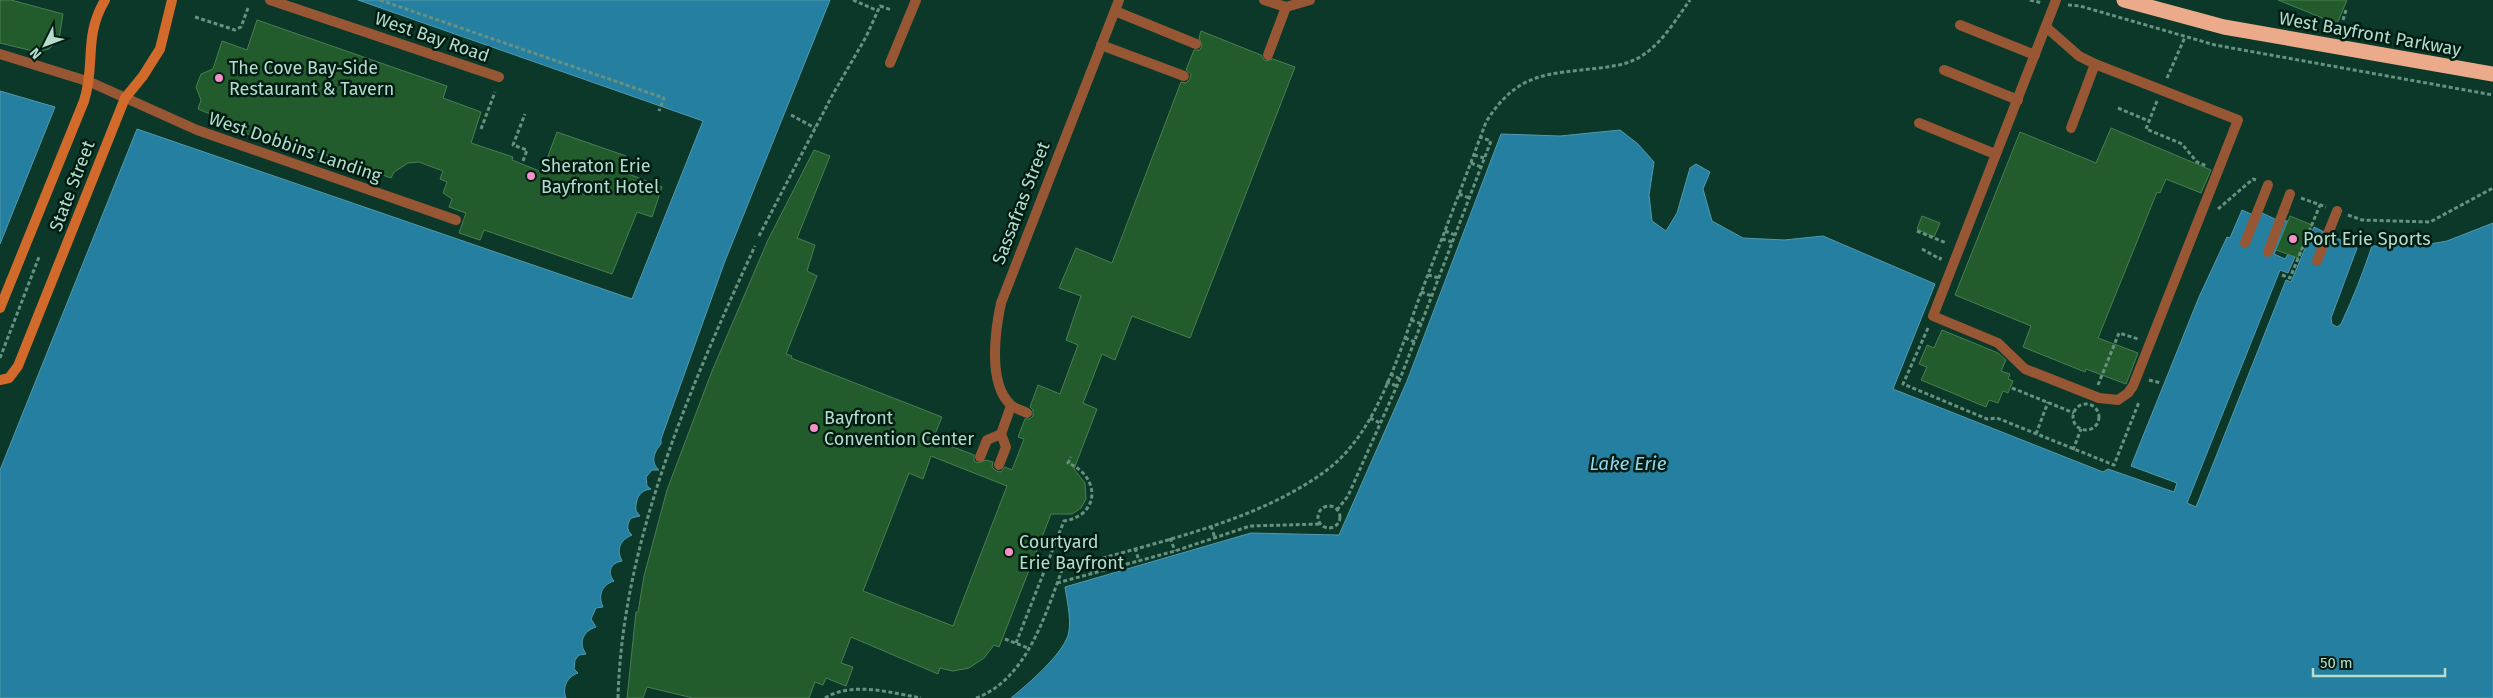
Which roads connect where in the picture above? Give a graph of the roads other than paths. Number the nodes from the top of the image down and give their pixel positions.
1 (105, 0) edge
2 (172, 0) edge
3 (270, 0) edge
4 (916, 0) edge
5 (1119, 0) edge
6 (1264, 0) edge
7 (1310, 0) edge
8 (2056, 0) edge
9 (2124, 0) edge
10 (1286, 7) junction
11 (1115, 11) junction
12 (1960, 25) dead end
13 (2046, 27) junction
14 (1101, 44) junction
15 (1196, 44) dead end
16 (0, 54) edge
17 (1268, 55) dead end
18 (2035, 55) junction
19 (890, 63) dead end
20 (2095, 64) junction
21 (1944, 70) dead end
22 (2493, 74) edge
23 (1184, 76) dead end
24 (499, 77) dead end
25 (90, 82) junction
26 (125, 98) junction
27 (2018, 100) junction
28 (1919, 123) dead end
29 (2071, 128) dead end
30 (1995, 154) junction
31 (2268, 185) dead end
32 (2290, 194) dead end
33 (2338, 211) dead end
34 (456, 220) dead end
35 (2245, 242) dead end
36 (2268, 252) dead end
37 (2317, 261) dead end
38 (0, 308) edge
39 (0, 380) edge
40 (1011, 406) junction
41 (1027, 413) dead end
42 (1000, 434) junction
43 (980, 457) dead end
44 (999, 465) dead end

1 - 25 street, State Street
2 - 26 street, State Street
3 - 24 street, West Bay Road
4 - 19 street
5 - 11 street, Sassafras Street
6 - 10 street
7 - 10 street
8 - 13 street
9 - 22 highway, West Bayfront Parkway
10 - 17 street
11 - 14 street, Sassafras Street
11 - 15 street
12 - 18 street
13 - 18 street
13 - 20 street
14 - 23 street
14 - 40 street, Sassafras Street
16 - 25 street, West Dobbins Landing
18 - 27 street
20 - 29 street
20 - 30 street
21 - 27 street
25 - 26 street, West Dobbins Landing
25 - 38 street, State Street
26 - 34 street, West Dobbins Landing
26 - 39 street, State Street
27 - 30 street
28 - 30 street
31 - 35 street
32 - 36 street
33 - 37 street
40 - 41 street
40 - 42 street
42 - 43 street
42 - 44 street

